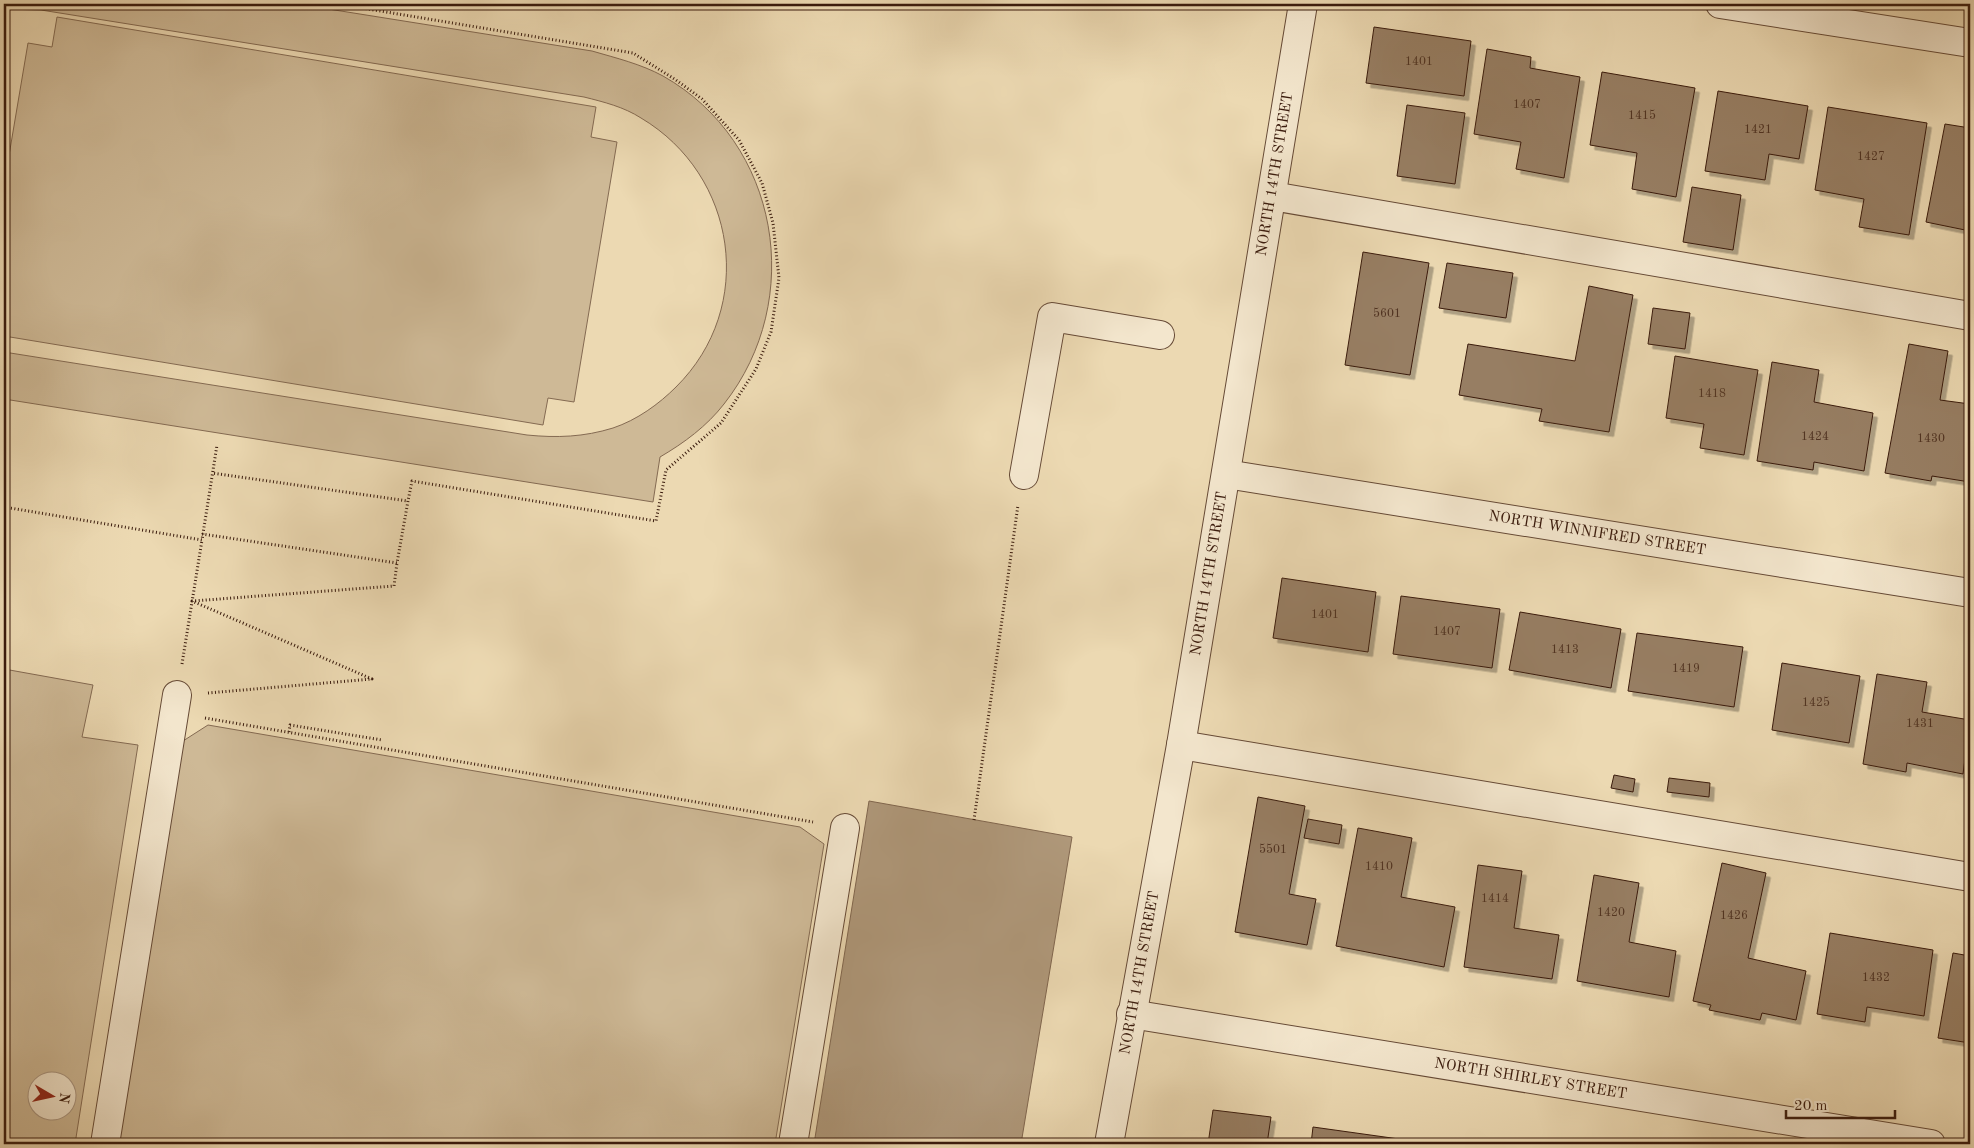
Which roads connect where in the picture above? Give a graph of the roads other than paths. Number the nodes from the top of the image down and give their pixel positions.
1 (1304, 4) edge
2 (1720, 4) edge
3 (1970, 43) edge
4 (1272, 196) junction
5 (1970, 316) edge
6 (1160, 335) dead end
7 (1226, 474) junction
8 (1024, 475) road end
9 (1970, 593) edge
10 (176, 704) road end
11 (1181, 745) junction
12 (845, 828) road end
13 (1970, 877) edge
14 (1131, 1014) junction
15 (105, 1144) edge
16 (793, 1144) edge
17 (1109, 1144) edge
18 (1931, 1144) edge

1 - 4 street, NORTH 14TH STREET
2 - 3 street
4 - 5 street
4 - 7 street, NORTH 14TH STREET
6 - 8 street
7 - 9 street, NORTH WINNIFRED STREET
7 - 11 street, NORTH 14TH STREET
10 - 15 street
11 - 13 street
11 - 14 street, NORTH 14TH STREET
12 - 16 street
14 - 17 street, NORTH 14TH STREET
14 - 18 street, NORTH SHIRLEY STREET

